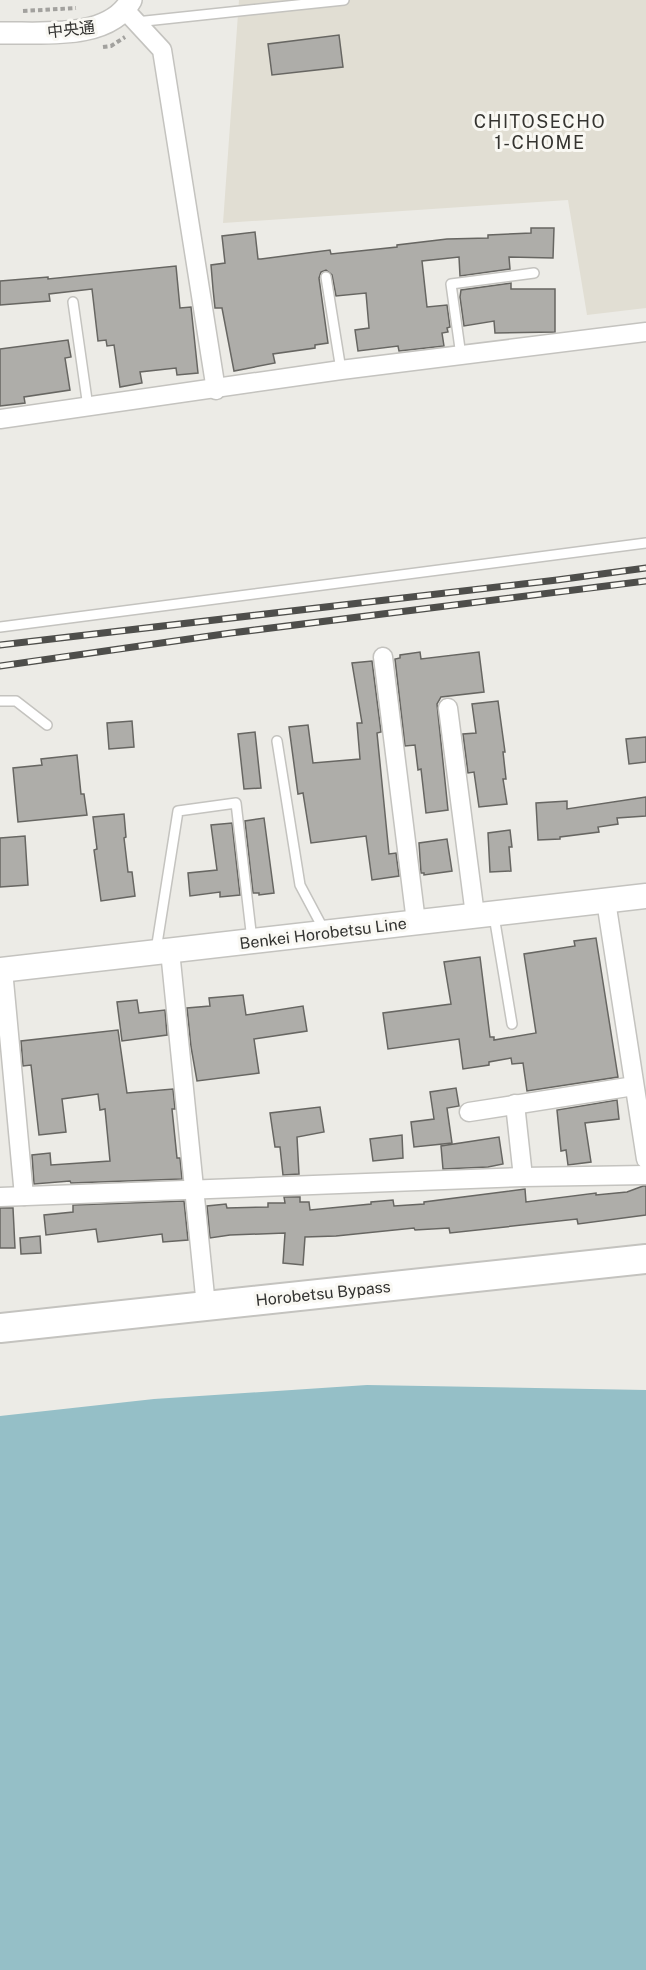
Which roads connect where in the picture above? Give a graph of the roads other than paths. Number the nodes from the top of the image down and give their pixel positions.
1 (344, 0) edge
2 (131, 11) edge
3 (0, 33) edge
4 (534, 273) dead end
5 (326, 277) dead end
6 (73, 302) dead end
7 (646, 332) edge
8 (461, 356) junction
9 (341, 370) junction
10 (216, 390) junction
11 (88, 407) junction
12 (0, 419) edge
13 (646, 543) edge
14 (0, 627) edge
15 (383, 657) dead end
16 (0, 701) edge
17 (448, 708) dead end
18 (47, 725) dead end
19 (277, 741) dead end
20 (646, 896) edge
21 (606, 901) junction
22 (484, 914) junction
23 (416, 922) junction
24 (325, 932) junction
25 (252, 940) junction
26 (163, 952) junction
27 (1, 970) edge
28 (512, 1024) dead end
29 (638, 1082) edge
30 (515, 1104) junction
31 (469, 1112) dead end
32 (646, 1159) edge
33 (646, 1175) edge
34 (523, 1177) junction
35 (194, 1188) junction
36 (24, 1196) junction
37 (0, 1197) edge
38 (646, 1259) edge
39 (206, 1306) junction
40 (0, 1328) edge

1 - 2 lane
2 - 3 street, 中央通
2 - 10 street
4 - 8 lane
5 - 9 lane
6 - 11 lane
7 - 8 street
8 - 9 street
9 - 10 street
10 - 11 street
11 - 12 street
13 - 14 lane
15 - 23 street
16 - 18 lane
17 - 22 street
19 - 24 lane
20 - 21 main road, Benkei Horobetsu Line
21 - 22 main road, Benkei Horobetsu Line
21 - 29 street
22 - 23 main road, Benkei Horobetsu Line
22 - 28 lane
23 - 24 main road, Benkei Horobetsu Line
24 - 25 main road, Benkei Horobetsu Line
25 - 26 main road, Benkei Horobetsu Line
25 - 26 lane
26 - 27 main road, Benkei Horobetsu Line
26 - 35 street
27 - 36 street
29 - 30 street
29 - 32 street
30 - 31 street
30 - 34 street
33 - 34 street
34 - 35 street
35 - 36 street
35 - 39 street
36 - 37 street
38 - 39 highway, Horobetsu Bypass
39 - 40 highway, Horobetsu Bypass

